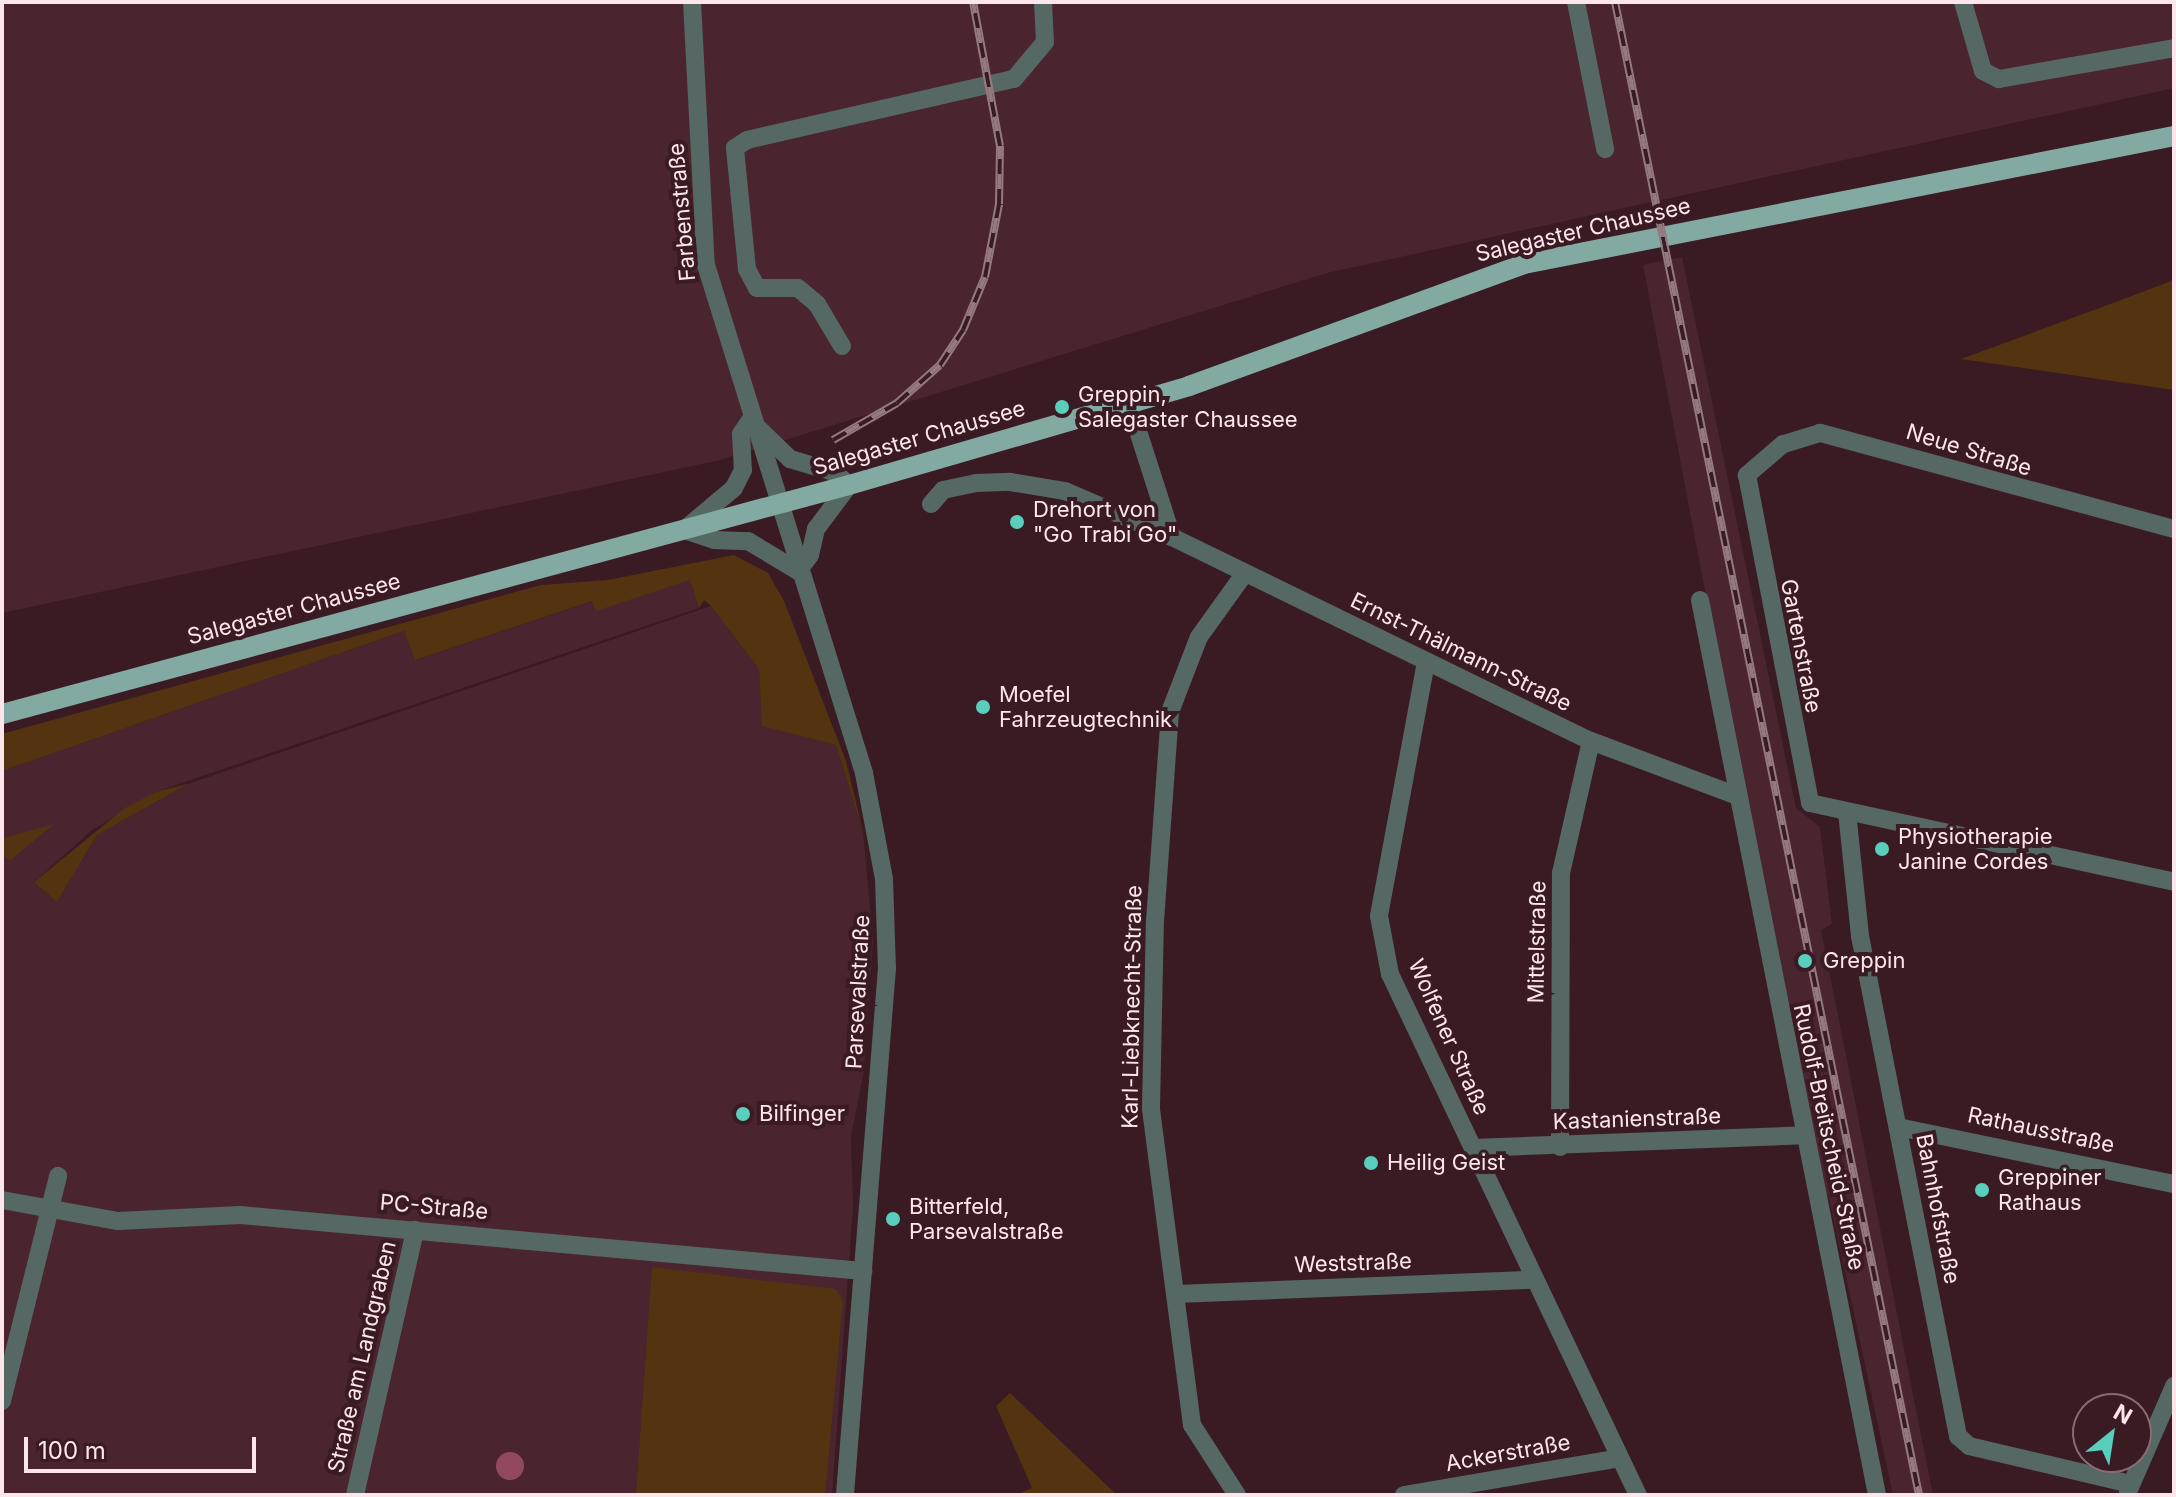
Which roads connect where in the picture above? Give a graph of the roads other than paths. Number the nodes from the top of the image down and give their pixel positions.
1 (692, 2) edge
2 (1043, 2) edge
3 (1576, 2) edge
4 (1963, 2) edge
5 (2174, 48) edge
6 (2174, 136) edge
7 (1605, 149) dead end
8 (842, 346) dead end
9 (1129, 403) junction
10 (751, 419) junction
11 (1755, 463) joint
12 (849, 485) junction
13 (778, 504) junction
14 (931, 504) dead end
15 (2174, 529) edge
16 (684, 530) junction
17 (1172, 537) junction
18 (798, 571) junction
19 (1245, 573) junction
20 (1700, 600) dead end
21 (1426, 662) junction
22 (2, 714) edge
23 (1591, 741) junction
24 (1735, 795) junction
25 (1847, 812) junction
26 (2174, 882) edge
27 (1898, 1127) junction
28 (1804, 1135) junction
29 (1560, 1147) junction
30 (1473, 1148) junction
31 (58, 1176) dead end
32 (2174, 1184) edge
33 (2, 1200) edge
34 (49, 1211) junction
35 (415, 1230) junction
36 (863, 1271) junction
37 (1532, 1280) junction
38 (1176, 1294) junction
39 (2174, 1386) edge
40 (2, 1401) edge
41 (1620, 1458) junction
42 (2129, 1490) edge
43 (355, 1495) edge
44 (845, 1495) edge
45 (1237, 1495) edge
46 (1404, 1495) edge
47 (1638, 1495) edge
48 (1877, 1495) edge

1 - 10 street, Farbenstraße
2 - 8 street
3 - 7 street
4 - 5 street
6 - 9 main road, Salegaster Chaussee
9 - 12 main road, Salegaster Chaussee
9 - 17 street
10 - 12 street
10 - 13 street, Farbenstraße
10 - 16 street
11 - 15 street, Neue Straße
11 - 25 street, Gartenstraße
12 - 13 main road, Salegaster Chaussee
12 - 18 street
13 - 16 main road, Salegaster Chaussee
13 - 18 street, Parsevalstraße
14 - 17 street, Ernst-Thälmann-Straße
16 - 18 street
16 - 22 main road, Salegaster Chaussee
17 - 19 street, Ernst-Thälmann-Straße
18 - 36 street, Parsevalstraße
19 - 21 street, Ernst-Thälmann-Straße
19 - 38 street, Karl-Liebknecht-Straße
20 - 24 street, Rudolf-Breitscheid-Straße
21 - 23 street, Ernst-Thälmann-Straße
21 - 30 street, Wolfener Straße
23 - 24 street, Ernst-Thälmann-Straße
23 - 29 street, Mittelstraße
24 - 28 street, Rudolf-Breitscheid-Straße
25 - 26 street
25 - 27 street, Bahnhofstraße
27 - 32 street, Rathausstraße
27 - 42 street, Bahnhofstraße
28 - 29 street, Kastanienstraße
28 - 48 street, Rudolf-Breitscheid-Straße
29 - 30 street, Kastanienstraße
30 - 37 street, Wolfener Straße
31 - 34 street
33 - 34 street, PC-Straße
34 - 35 street, PC-Straße
34 - 40 street
35 - 36 street, PC-Straße
35 - 43 street, Straße am Landgraben
36 - 44 street, Parsevalstraße
37 - 38 street, Weststraße
37 - 41 street, Wolfener Straße
38 - 45 street, Karl-Liebknecht-Straße
39 - 42 street
41 - 46 street, Ackerstraße
41 - 47 street, Wolfener Straße

